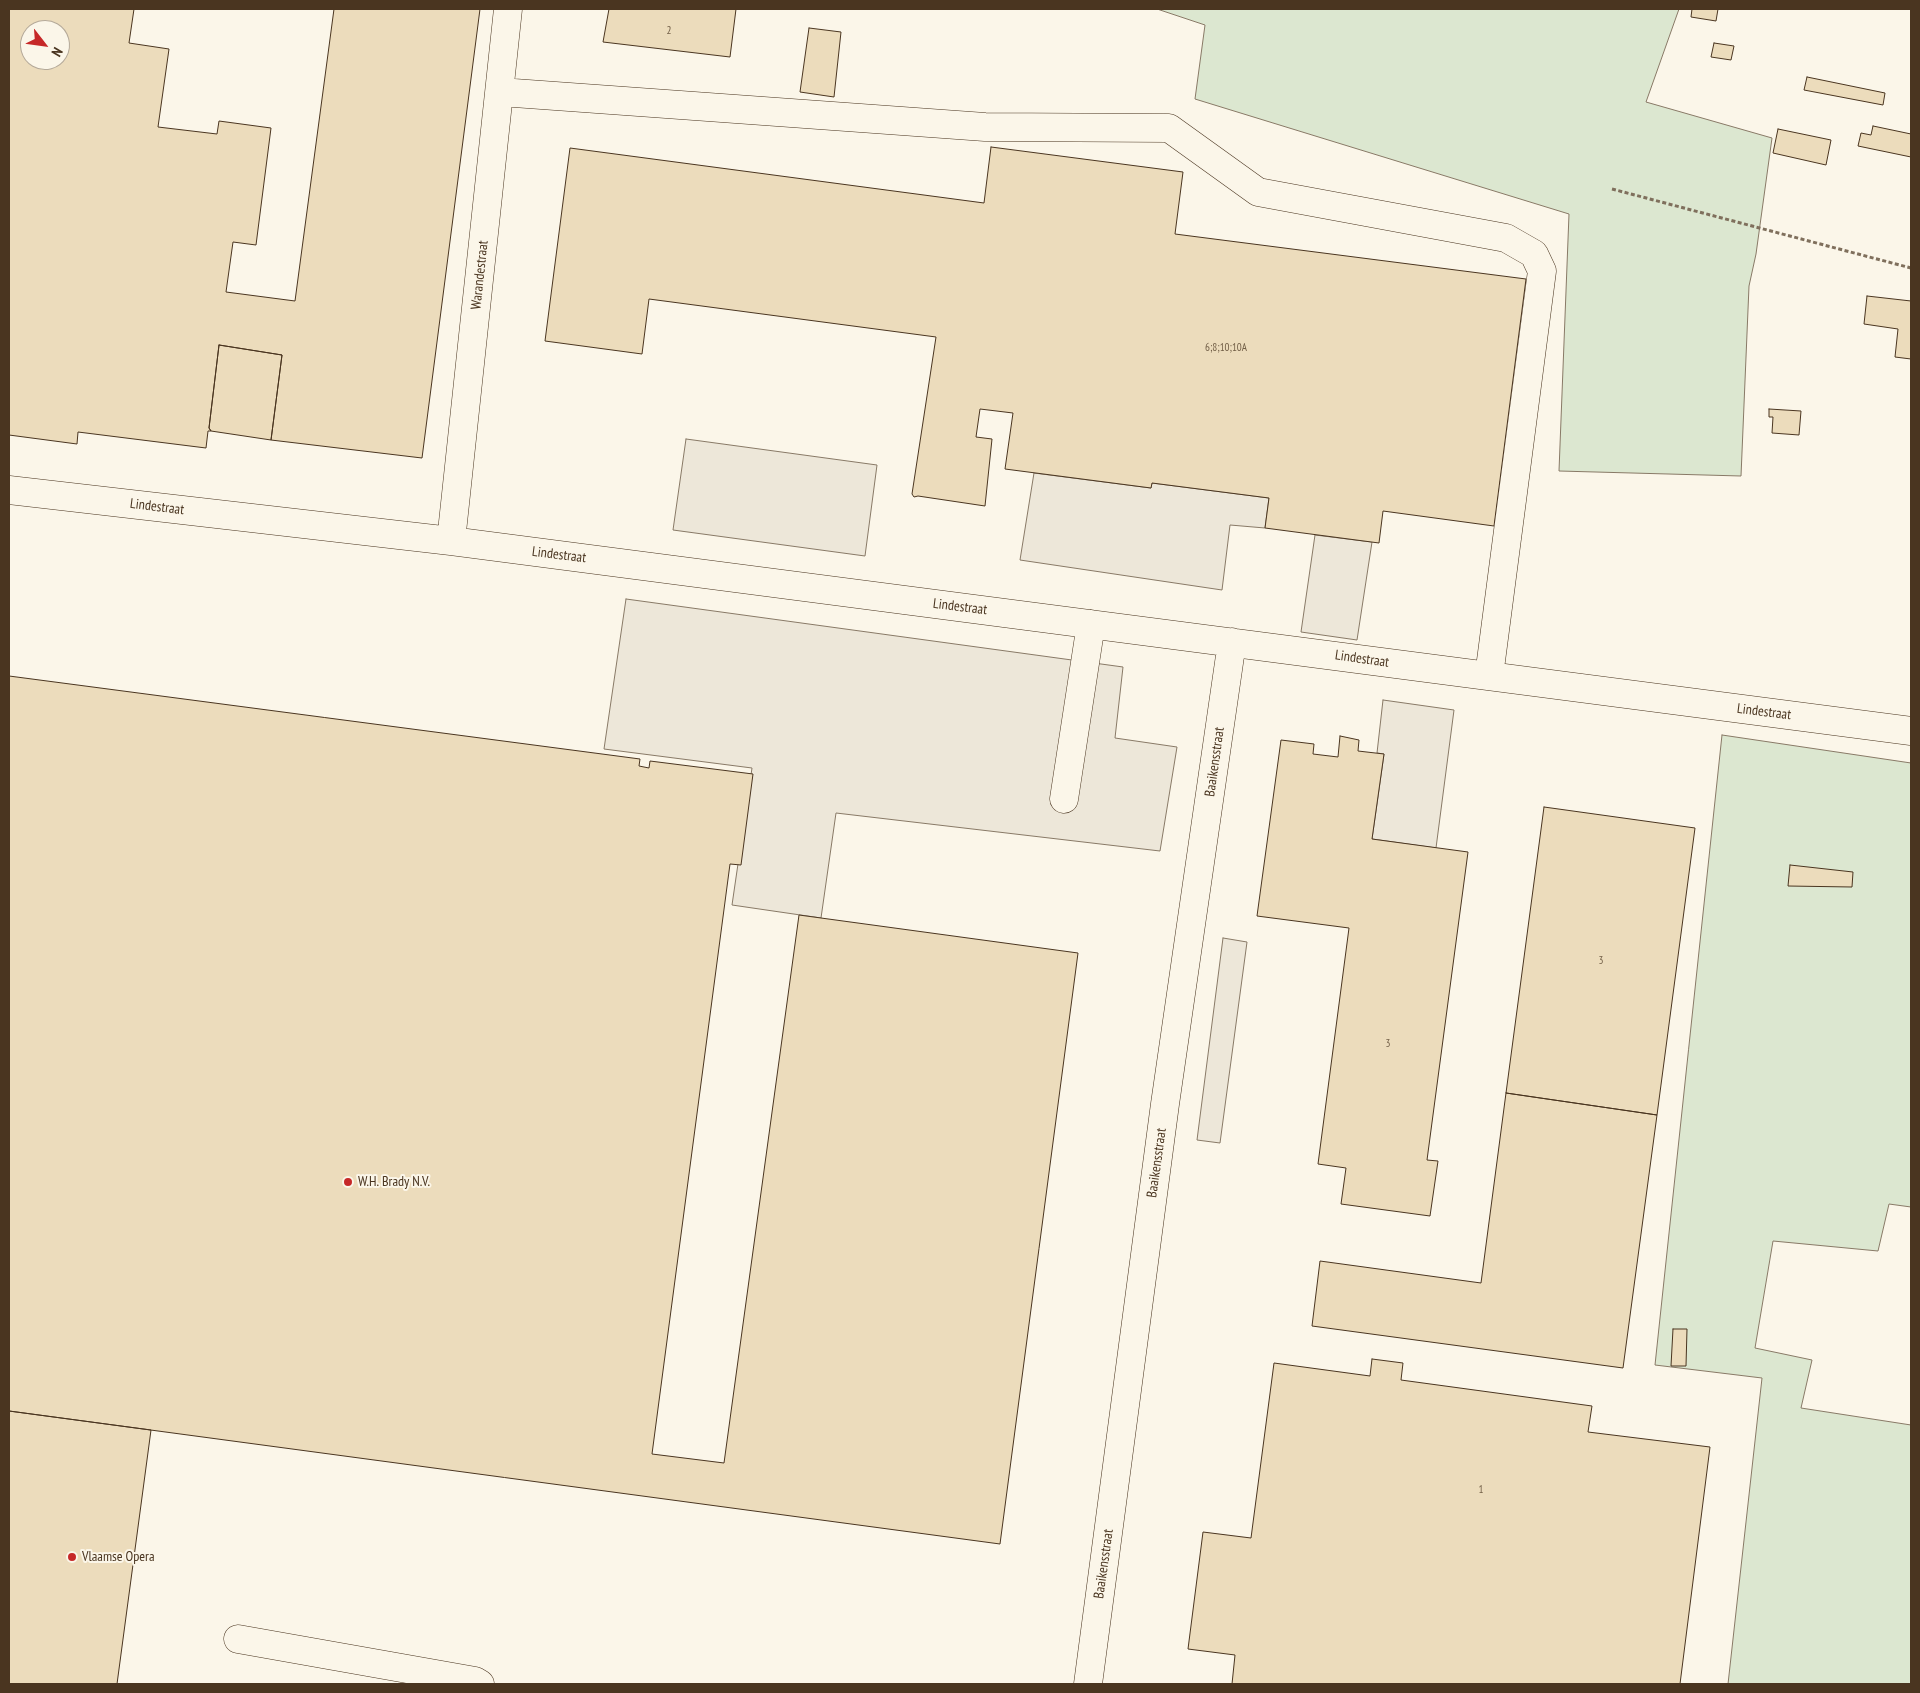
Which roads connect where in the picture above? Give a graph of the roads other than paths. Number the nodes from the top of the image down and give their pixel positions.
1 (508, 9) edge
2 (500, 92) junction
3 (9, 490) edge
4 (451, 541) junction
5 (1091, 624) junction
6 (1232, 642) junction
7 (1488, 676) junction
8 (1911, 731) edge
9 (1064, 799) dead end
10 (238, 1639) dead end
11 (480, 1684) edge
12 (1088, 1684) edge

1 - 2 street, Warandestraat
2 - 4 street, Warandestraat
2 - 7 street
3 - 4 street, Lindestraat
4 - 5 street, Lindestraat
5 - 6 street, Lindestraat
5 - 9 street
6 - 7 street, Lindestraat
6 - 12 street, Baaikensstraat
7 - 8 street, Lindestraat
10 - 11 street

